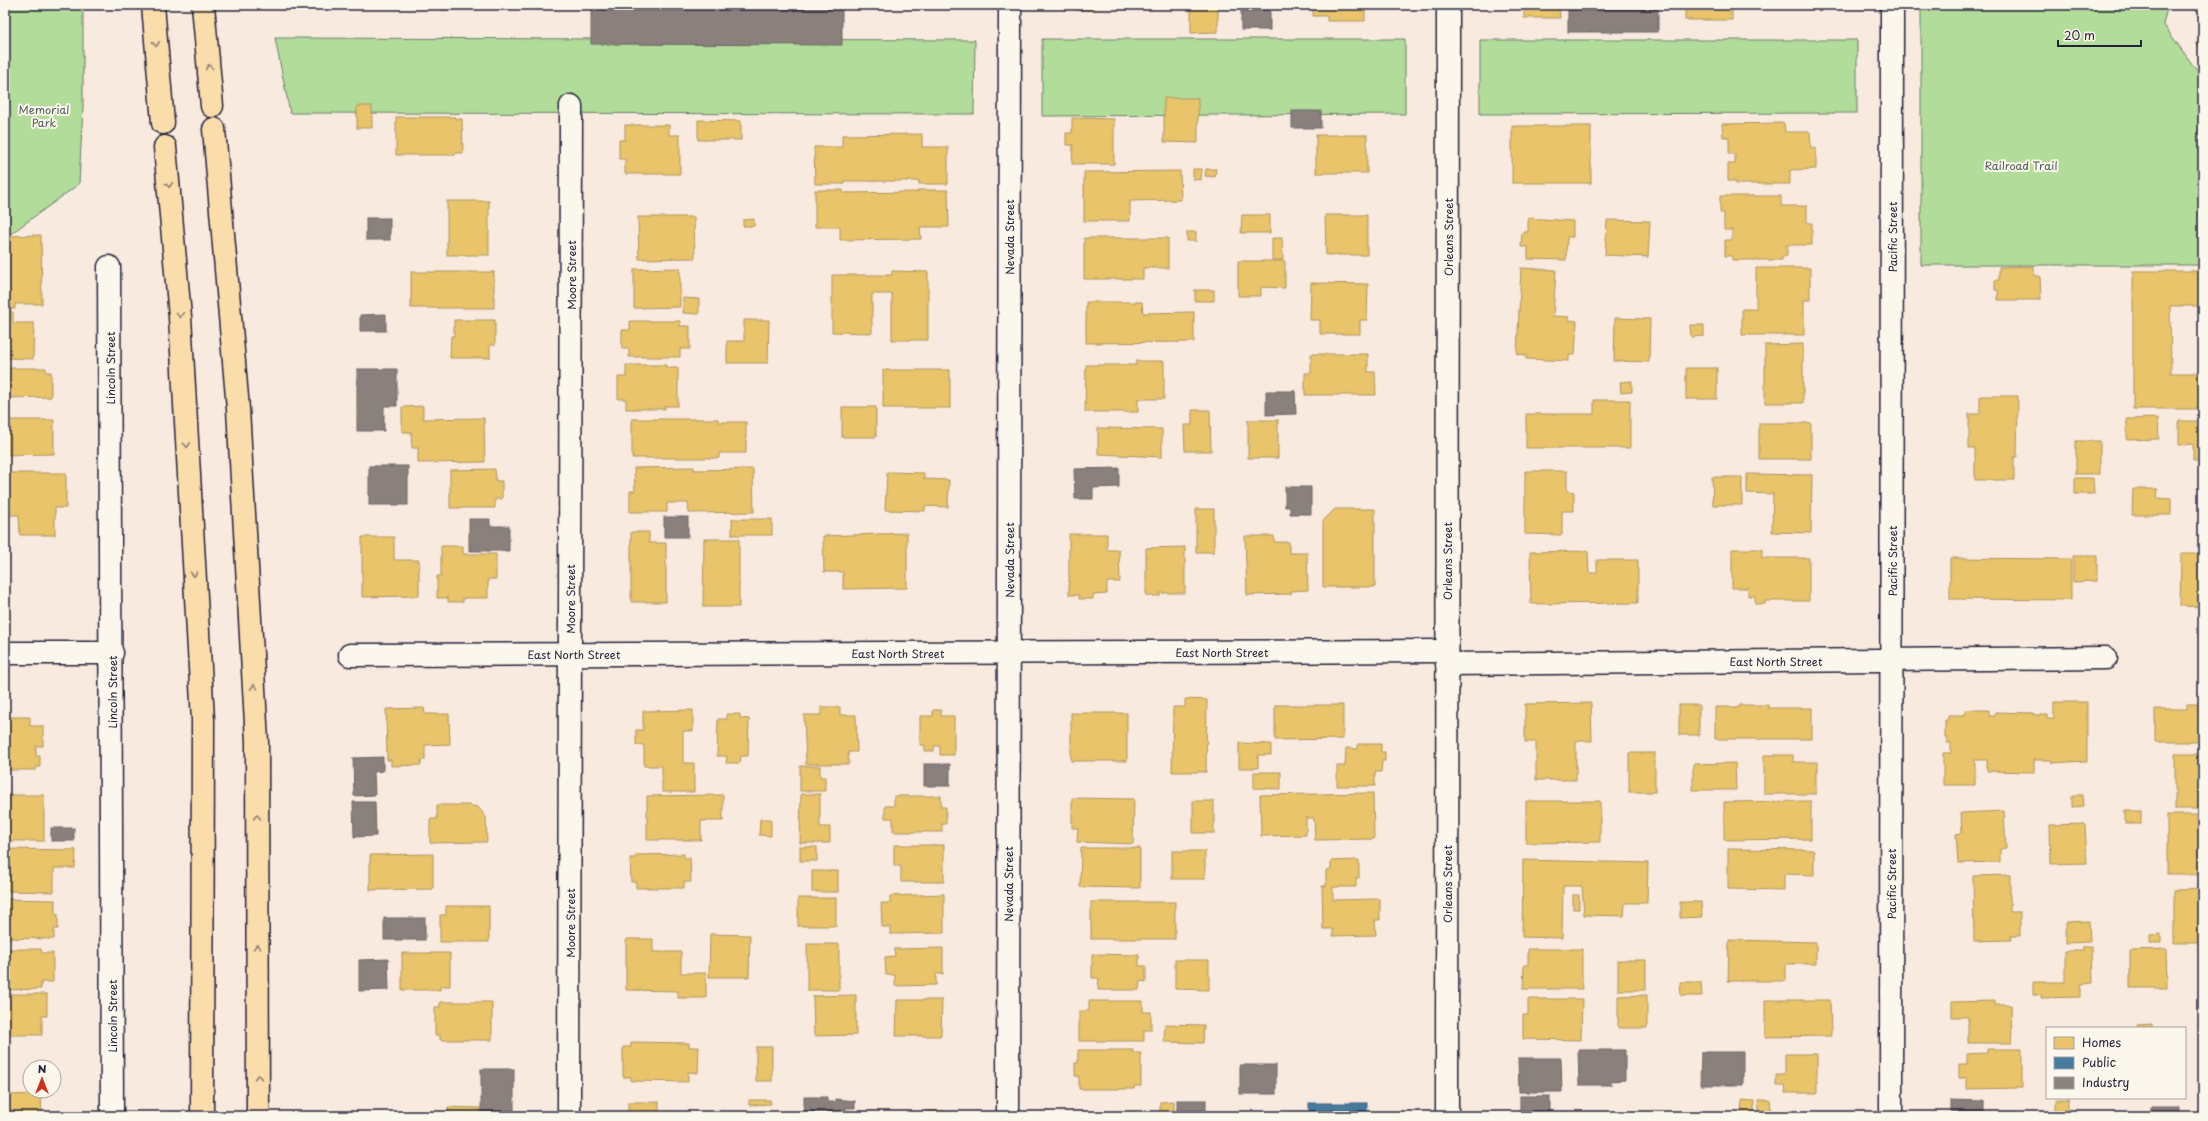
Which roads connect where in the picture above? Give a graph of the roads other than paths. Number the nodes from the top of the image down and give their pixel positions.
1 (153, 5) edge
2 (204, 5) edge
3 (1010, 5) edge
4 (1448, 5) edge
5 (1892, 5) edge
6 (212, 106) dead end
7 (571, 106) dead end
8 (163, 123) dead end
9 (214, 129) dead end
10 (165, 146) dead end
11 (109, 267) dead end
12 (112, 652) junction
13 (1009, 652) junction
14 (5, 653) edge
15 (570, 654) junction
16 (350, 655) dead end
17 (1447, 657) junction
18 (2106, 658) dead end
19 (1892, 660) junction
20 (112, 1116) edge
21 (202, 1116) edge
22 (258, 1116) edge
23 (569, 1116) edge
24 (1008, 1116) edge
25 (1447, 1116) edge
26 (1891, 1116) edge

1 -> 8 highway
6 -> 2 highway
3 - 13 street, Nevada Street
4 - 17 street, Orleans Street
5 - 19 street, Pacific Street
7 - 15 street, Moore Street
22 -> 9 highway
10 -> 21 highway
11 - 12 street, Lincoln Street
12 - 14 street
12 - 20 street, Lincoln Street
13 - 15 street, East North Street
13 - 17 street, East North Street
13 - 24 street, Nevada Street
15 - 16 street, East North Street
15 - 23 street, Moore Street
17 - 19 street, East North Street
17 - 25 street, Orleans Street
18 - 19 street, East North Street
19 - 26 street, Pacific Street

